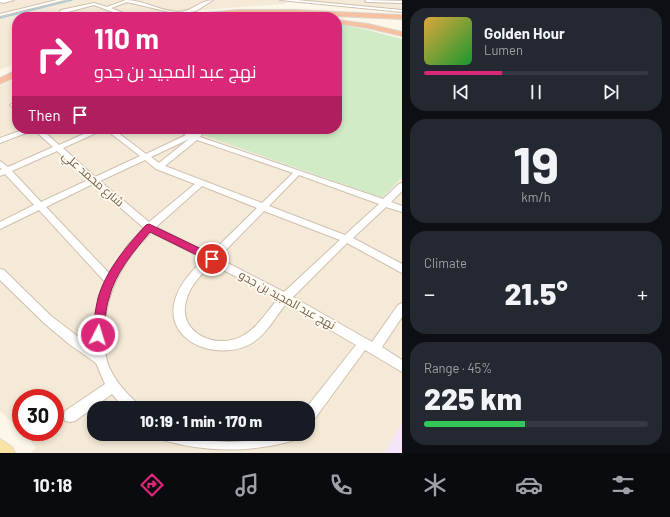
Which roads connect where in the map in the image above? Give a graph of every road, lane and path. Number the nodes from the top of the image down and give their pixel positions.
1 (0, 0) edge
2 (13, 0) edge
3 (63, 0) edge
4 (211, 0) edge
5 (282, 0) edge
6 (288, 0) edge
7 (367, 1) edge
8 (402, 2) edge
9 (338, 3) edge
10 (108, 8) junction
11 (370, 8) junction
12 (20, 10) junction
13 (62, 12) edge
14 (119, 12) edge
15 (174, 12) edge
16 (183, 12) edge
17 (234, 12) edge
18 (402, 12) edge
19 (0, 14) edge
20 (342, 16) edge
21 (402, 18) edge
22 (342, 23) edge
23 (402, 34) edge
24 (12, 71) edge
25 (12, 73) edge
26 (0, 74) edge
27 (0, 80) edge
28 (18, 134) edge
29 (42, 134) edge
30 (89, 134) edge
31 (116, 134) edge
32 (188, 134) edge
33 (196, 134) edge
34 (193, 137) junction
35 (0, 141) edge
36 (57, 148) junction
37 (145, 156) junction
38 (0, 163) edge
39 (159, 167) junction
40 (3, 171) edge
41 (298, 172) junction
42 (94, 181) junction
43 (201, 183) junction
44 (402, 186) edge
45 (385, 203) junction
46 (40, 206) junction
47 (265, 206) junction
48 (402, 209) edge
49 (0, 226) edge
50 (149, 227) junction
51 (347, 239) junction
52 (212, 259) junction
53 (402, 269) edge
54 (0, 273) edge
55 (110, 281) junction
56 (285, 298) junction
57 (402, 308) edge
58 (369, 346) junction
59 (100, 359) junction
60 (402, 366) edge
61 (112, 386) junction
62 (126, 401) edge
63 (315, 408) edge
64 (70, 416) dead end
65 (177, 441) edge
66 (283, 441) edge
67 (218, 453) edge

1 - 2 street
2 - 12 street
3 - 12 street
4 - 16 street
5 - 6 street
6 - 9 street
7 - 8 street
7 - 11 street
9 - 11 street
10 - 13 street
10 - 14 street
10 - 15 street
11 - 18 street
12 - 19 street
17 - 18 highway
20 - 21 highway
22 - 23 highway
24 - 26 highway
25 - 27 highway
28 - 35 street
29 - 36 street, شارع محمد علي
30 - 36 street
31 - 37 street
32 - 34 street
33 - 34 street
34 - 37 street
34 - 39 street
34 - 41 street
36 - 40 street
36 - 42 street, شارع محمد علي
37 - 39 street
37 - 42 street
38 - 40 street
39 - 43 street
40 - 46 street
41 - 45 street
41 - 47 street
42 - 46 street
42 - 50 street, شارع محمد علي
43 - 47 street
43 - 50 street
44 - 45 street
45 - 48 street
45 - 51 street
46 - 49 street
46 - 55 street
47 - 51 street
47 - 52 street
50 - 52 street, نهج عبد المجيد بن جدو
50 - 55 street
51 - 53 street
51 - 56 street
52 - 56 street, نهج عبد المجيد بن جدو
52 - 56 street
54 - 59 street
55 - 59 street
56 - 58 street, نهج عبد المجيد بن جدو
57 - 58 street
58 - 60 street, نهج عبد المجيد بن جدو
58 - 63 street
59 - 61 street
61 - 62 street
61 - 64 street
65 - 67 street
66 - 67 street

